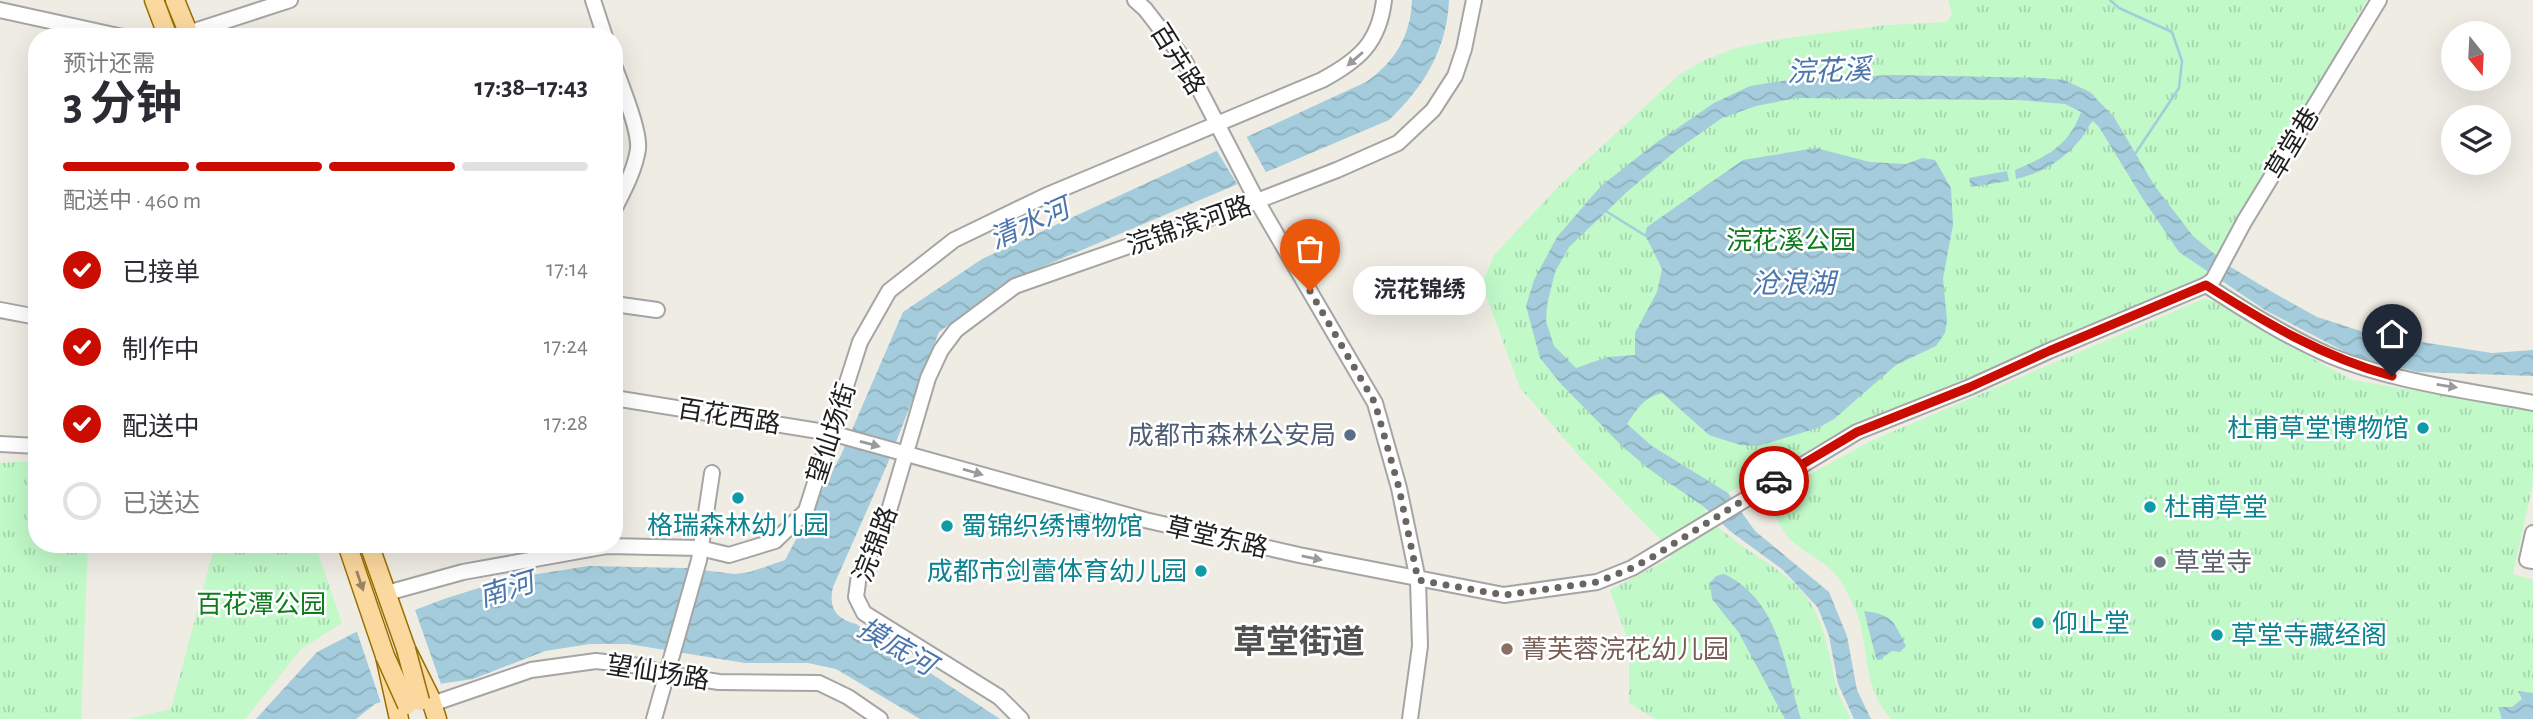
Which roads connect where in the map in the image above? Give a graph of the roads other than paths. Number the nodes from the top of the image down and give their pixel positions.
1 (154, 0) edge
2 (176, 0) edge
3 (290, 0) edge
4 (593, 0) edge
5 (1135, 0) edge
6 (1384, 0) edge
7 (1474, 0) edge
8 (2379, 0) edge
9 (0, 10) edge
10 (82, 28) edge
11 (165, 28) edge
12 (183, 28) edge
13 (208, 28) edge
14 (602, 28) edge
15 (623, 100) edge
16 (1215, 123) junction
17 (623, 194) edge
18 (1254, 195) junction
19 (2209, 282) junction
20 (623, 305) edge
21 (0, 310) edge
22 (657, 310) dead end
23 (28, 315) edge
24 (623, 399) edge
25 (2533, 403) edge
26 (837, 435) junction
27 (0, 444) edge
28 (28, 446) edge
29 (902, 452) junction
30 (712, 473) dead end
31 (2533, 533) edge
32 (623, 547) edge
33 (350, 553) edge
34 (372, 553) edge
35 (568, 553) edge
36 (700, 554) junction
37 (2533, 561) edge
38 (1418, 580) junction
39 (390, 601) junction
40 (666, 671) junction
41 (417, 710) edge
42 (654, 719) edge
43 (880, 719) edge
44 (1021, 719) edge
45 (1410, 719) edge

1 - 11 main road
2 - 12 main road
3 - 13 street
4 - 14 street
5 - 16 street, 百卉路
6 -> 16 street, 望仙场街
7 - 18 street, 浣锦滨河路
8 - 19 street, 草堂巷
9 - 10 street
15 - 17 street
16 - 18 street, 百卉路
16 - 26 street, 望仙场街
18 - 29 street, 浣锦滨河路
18 - 38 street, 百卉路
19 -> 25 street
19 - 38 street, 草堂东路
20 - 22 street
21 - 23 street
24 - 26 street, 百花西路
26 -> 29 street, 百花西路
26 - 36 street, 望仙场街
27 - 28 street
29 -> 38 street, 草堂东路
29 - 44 street, 浣锦路
30 - 36 street
31 - 37 street
32 - 36 street, 望仙场街
33 -> 41 main road, bridge
34 - 39 main road
35 - 39 street, 望仙场街
36 - 40 street
38 - 45 street, 百卉路
39 - 41 main road, bridge
40 - 41 street, 望仙场路
40 - 42 street
40 - 43 street, 望仙场路

